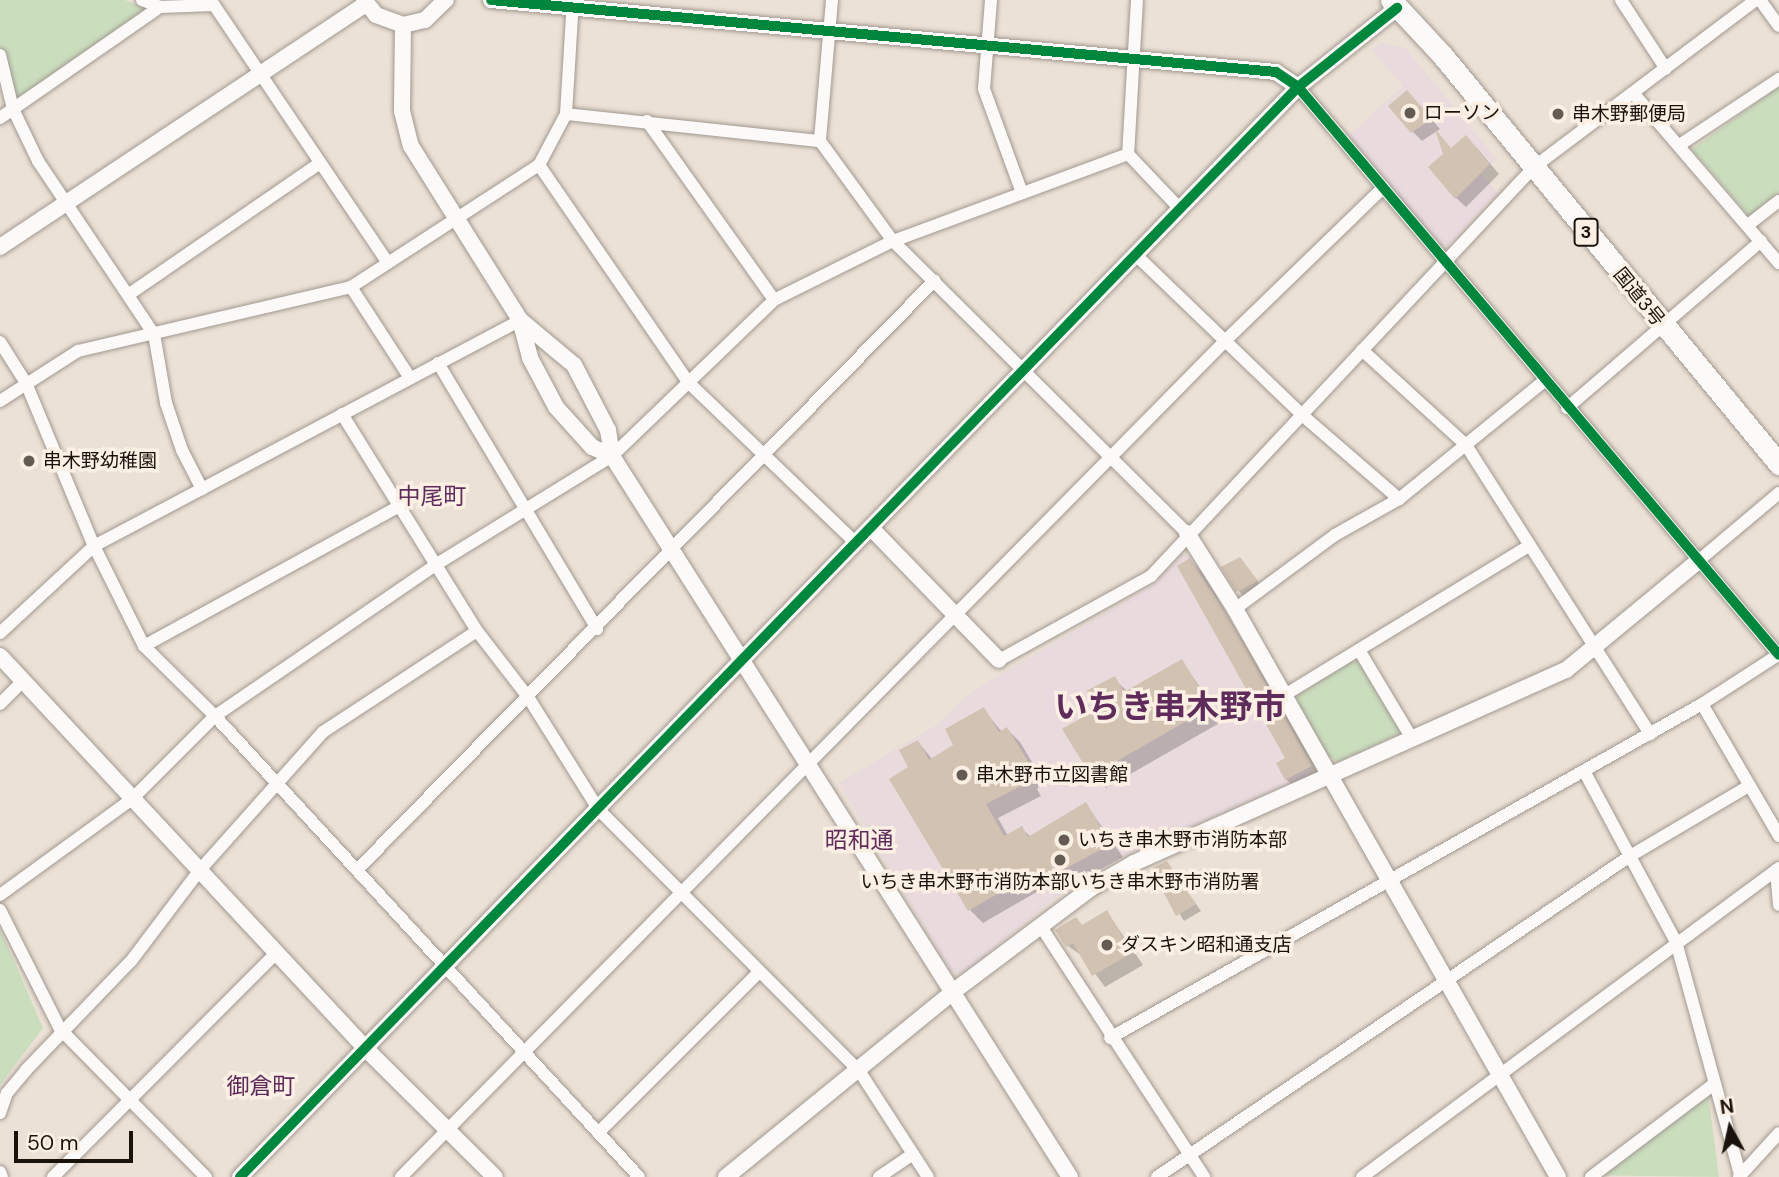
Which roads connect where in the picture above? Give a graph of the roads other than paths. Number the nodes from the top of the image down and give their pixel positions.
1 (142, 0) edge
2 (446, 0) edge
3 (491, 0) edge
4 (832, 0) edge
5 (991, 0) edge
6 (1137, 0) edge
7 (1621, 0) edge
8 (1758, 0) edge
9 (215, 2) edge
10 (365, 2) edge
11 (572, 4) edge
12 (1394, 4) edge
13 (160, 7) junction
14 (403, 24) junction
15 (1779, 26) edge
16 (830, 33) junction
17 (988, 47) junction
18 (0, 55) edge
19 (1134, 60) junction
20 (1666, 69) junction
21 (261, 75) junction
22 (1779, 79) edge
23 (1298, 87) junction
24 (1634, 94) junction
25 (13, 109) junction
26 (566, 114) junction
27 (0, 118) edge
28 (647, 121) junction
29 (820, 141) junction
30 (1681, 144) junction
31 (1128, 154) junction
32 (320, 163) junction
33 (539, 165) junction
34 (1534, 167) junction
35 (1383, 188) junction
36 (1022, 193) junction
37 (1779, 201) edge
38 (68, 203) junction
39 (1180, 209) junction
40 (457, 218) junction
41 (1748, 225) junction
42 (893, 241) junction
43 (1761, 241) junction
44 (0, 247) edge
45 (1137, 256) junction
46 (1444, 261) junction
47 (388, 263) junction
48 (1779, 263) edge
49 (934, 282) junction
50 (351, 287) junction
51 (128, 295) junction
52 (774, 300) junction
53 (520, 320) junction
54 (1662, 325) junction
55 (154, 334) junction
56 (1226, 340) junction
57 (0, 342) edge
58 (1362, 349) junction
59 (438, 363) junction
60 (1024, 370) junction
61 (411, 378) junction
62 (1544, 381) junction
63 (688, 382) junction
64 (26, 383) junction
65 (0, 401) edge
66 (1567, 408) junction
67 (342, 414) junction
68 (1301, 414) junction
69 (1466, 445) junction
70 (612, 456) junction
71 (763, 457) junction
72 (1112, 459) junction
73 (1779, 464) edge
74 (202, 489) junction
75 (1779, 492) edge
76 (1399, 499) junction
77 (402, 505) junction
78 (524, 514) junction
79 (872, 529) junction
80 (1187, 533) junction
81 (857, 544) junction
82 (1530, 545) junction
83 (94, 546) junction
84 (671, 551) junction
85 (1697, 562) junction
86 (437, 564) junction
87 (1235, 609) junction
88 (954, 616) junction
89 (597, 629) junction
90 (477, 631) junction
91 (0, 633) edge
92 (1596, 645) junction
93 (144, 646) junction
94 (1359, 650) junction
95 (1779, 655) edge
96 (0, 656) edge
97 (744, 660) junction
98 (999, 660) joint
99 (22, 682) junction
100 (1283, 696) junction
101 (528, 697) junction
102 (0, 704) edge
103 (1702, 704) junction
104 (215, 716) junction
105 (1650, 734) junction
106 (1412, 737) junction
107 (810, 765) junction
108 (1584, 771) junction
109 (1330, 779) junction
110 (276, 782) junction
111 (1749, 786) junction
112 (132, 799) junction
113 (599, 810) junction
114 (1779, 836) edge
115 (1630, 856) junction
116 (1778, 869) edge
117 (358, 870) junction
118 (199, 871) junction
119 (1389, 881) junction
120 (681, 894) junction
121 (0, 895) edge
122 (1779, 905) edge
123 (0, 910) edge
124 (1040, 925) junction
125 (1676, 942) junction
126 (276, 953) junction
127 (447, 967) junction
128 (758, 973) junction
129 (1446, 982) junction
130 (950, 994) junction
131 (60, 1029) junction
132 (1110, 1038) junction
133 (367, 1050) junction
134 (524, 1052) junction
135 (860, 1072) junction
136 (1499, 1074) junction
137 (1714, 1084) junction
138 (129, 1101) junction
139 (0, 1113) edge
140 (447, 1129) junction
141 (598, 1133) junction
142 (1779, 1133) edge
143 (913, 1154) junction
144 (1188, 1156) junction
145 (0, 1172) edge
146 (1739, 1176) edge
147 (2, 1177) edge
148 (53, 1177) edge
149 (206, 1177) edge
150 (240, 1177) edge
151 (401, 1177) edge
152 (495, 1177) edge
153 (639, 1177) edge
154 (726, 1177) edge
155 (879, 1177) edge
156 (928, 1177) edge
157 (1070, 1177) edge
158 (1157, 1177) edge
159 (1203, 1177) edge
160 (1362, 1177) edge
161 (1558, 1177) edge
162 (1591, 1177) edge

1 - 13 street
2 - 14 street
3 - 11 street
4 - 16 street
5 - 17 street
6 - 19 street
7 - 20 street
8 - 15 street
8 - 20 street
9 - 13 street
9 - 21 street
10 - 14 street
10 - 21 street
11 - 16 street
11 - 26 street
12 - 23 street
12 - 34 highway, 国道3号 / 3
13 - 25 street
14 - 40 street
16 - 17 street
16 - 29 street
17 - 19 street
17 - 36 street
18 - 25 street
19 - 23 street
19 - 31 street
20 - 24 street
21 - 32 street
21 - 38 street
22 - 30 street
23 - 35 street
23 - 39 street
24 - 30 street
24 - 34 street
25 - 27 street
25 - 38 street
26 - 28 street
26 - 33 street
28 - 29 street
28 - 52 street
29 - 42 street
30 - 41 street
31 - 36 street
31 - 39 street
32 - 47 street
32 - 51 street
33 - 40 street
33 - 63 street
34 - 46 street
34 - 54 highway, 国道3号 / 3
35 - 46 street
35 - 56 street
36 - 42 street
37 - 41 street
38 - 44 street
38 - 51 street
39 - 45 street
40 - 47 street
40 - 53 street
41 - 43 street
42 - 49 street
42 - 52 street
43 - 48 street
43 - 54 street
45 - 56 street
45 - 60 street
46 - 58 street
46 - 62 street
47 - 50 street
49 - 60 street
49 - 71 street
50 - 55 street
50 - 61 street
51 - 55 street
52 - 63 street
53 - 59 street
53 - 70 street
53 - 70 street
54 - 66 street
54 - 73 highway, 国道3号 / 3
55 - 64 street
55 - 74 street
56 - 68 street
56 - 72 street
57 - 64 street
58 - 68 street
58 - 69 street
59 - 61 street
59 - 78 street
60 - 72 street
60 - 79 street
61 - 67 street
62 - 66 street
62 - 69 street
63 - 70 street
63 - 71 street
64 - 65 street
64 - 83 street
66 - 85 street
67 - 74 street
67 - 77 street
68 - 76 street
68 - 80 street
69 - 76 street
69 - 82 street
70 - 78 street
70 - 84 street
71 - 81 street
71 - 84 street
72 - 80 street
72 - 88 street
74 - 83 street
75 - 85 street
76 - 87 street
77 - 86 street
77 - 93 street
78 - 86 street
78 - 89 street
79 - 81 street
79 - 88 street
80 - 87 street
80 - 98 street
81 - 97 street
82 - 92 street
82 - 94 street
83 - 91 street
83 - 93 street
84 - 89 street
84 - 97 street
85 - 92 street
85 - 95 street
86 - 90 street
86 - 104 street
87 - 100 street
88 - 98 street
88 - 107 street
89 - 101 street
90 - 101 street
90 - 110 street
92 - 105 street
92 - 106 street
93 - 104 street
94 - 100 street
94 - 106 street
95 - 103 street
96 - 99 street
97 - 107 street
97 - 113 street
99 - 102 street
99 - 112 street
100 - 109 street
101 - 113 street
101 - 117 street
103 - 105 street
103 - 111 street
104 - 110 street
104 - 112 street
105 - 108 street
106 - 109 street
107 - 120 street
107 - 130 street
108 - 115 street
108 - 119 street
109 - 119 street
109 - 124 street
110 - 117 street
110 - 118 street
111 - 114 street
111 - 115 street
112 - 118 street
112 - 121 street
113 - 120 street
113 - 127 street
115 - 125 street
115 - 129 street
116 - 122 street
116 - 125 street
117 - 127 street
118 - 126 street
118 - 131 street
119 - 129 street
119 - 132 street
120 - 128 street
120 - 134 street
123 - 131 street
124 - 130 street
124 - 132 street
125 - 136 street
125 - 137 street
126 - 133 street
126 - 138 street
127 - 133 street
127 - 134 street
128 - 135 street
128 - 141 street
129 - 136 street
129 - 144 street
130 - 135 street
130 - 157 street
131 - 138 street
131 - 139 street
132 - 144 street
133 - 140 street
133 - 150 street
134 - 140 street
134 - 141 street
135 - 143 street
135 - 154 street
136 - 160 street
136 - 161 street
137 - 146 street
137 - 162 street
138 - 148 street
138 - 149 street
140 - 151 street
140 - 152 street
141 - 153 street
142 - 146 street
143 - 155 street
143 - 156 street
144 - 158 street
144 - 159 street
145 - 147 street

